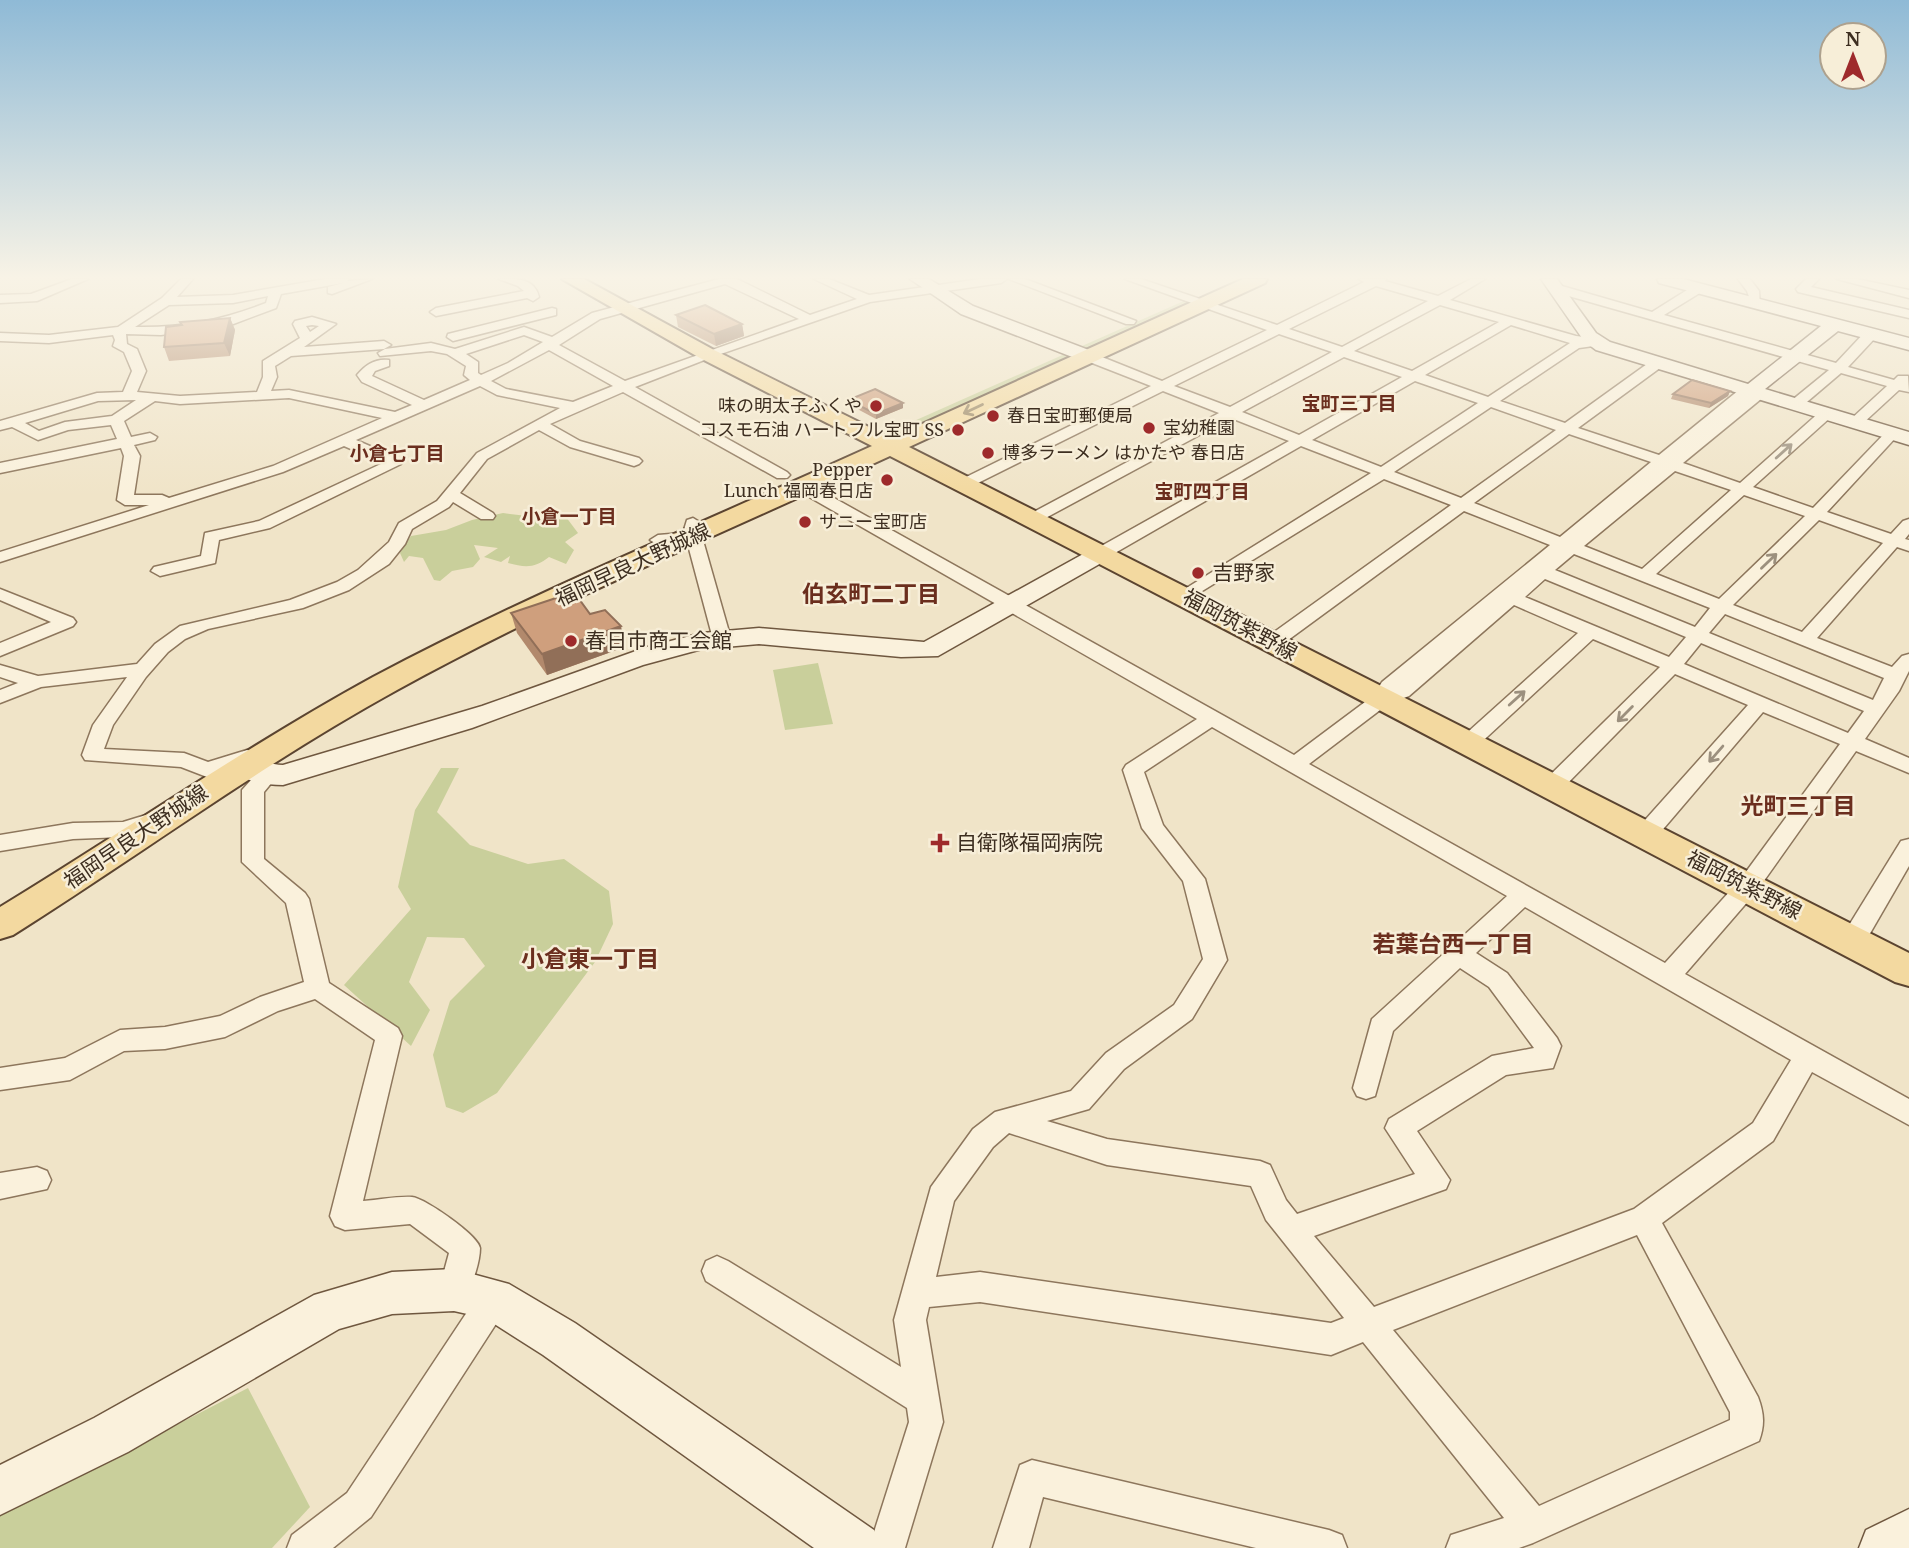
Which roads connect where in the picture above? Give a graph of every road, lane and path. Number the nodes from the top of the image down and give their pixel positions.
1 (131, 351) edge
2 (403, 351) edge
3 (539, 351) edge
4 (565, 351) edge
5 (700, 351) edge
6 (718, 351) edge
7 (1060, 351) edge
8 (1075, 351) edge
9 (1096, 351) edge
10 (1234, 351) edge
11 (1457, 351) edge
12 (1566, 351) edge
13 (1625, 351) edge
14 (1781, 351) edge
15 (1800, 351) edge
16 (1855, 351) edge
17 (289, 352) joint
18 (458, 352) edge
19 (1345, 352) joint
20 (385, 354) junction
21 (707, 355) junction
22 (1795, 355) junction
23 (1087, 356) junction
24 (1659, 362) junction
25 (1839, 368) junction
26 (1909, 373) edge
27 (1415, 375) junction
28 (481, 380) junction
29 (1903, 386) edge
30 (1162, 387) junction
31 (625, 388) junction
32 (1752, 390) junction
33 (263, 394) junction
34 (128, 396) junction
35 (153, 396) junction
36 (1491, 402) junction
37 (1796, 404) junction
38 (424, 405) junction
39 (574, 406) junction
40 (1827, 413) junction
41 (1230, 414) junction
42 (397, 417) junction
43 (116, 420) junction
44 (1856, 422) junction
45 (7, 424) edge
46 (541, 425) junction
47 (1569, 429) junction
48 (1901, 436) edge
49 (150, 437) dead end
50 (343, 440) junction
51 (127, 442) junction
52 (878, 442) junction
53 (1301, 442) junction
54 (575, 444) junction
55 (562, 454) dead end
56 (634, 461) dead end
57 (1666, 463) junction
58 (0, 468) edge
59 (1382, 473) junction
60 (793, 481) junction
61 (964, 484) junction
62 (1742, 489) junction
63 (450, 493) junction
64 (185, 500) junction
65 (1463, 505) junction
66 (1816, 514) junction
67 (487, 516) dead end
68 (1034, 518) junction
69 (1909, 524) edge
70 (692, 530) junction
71 (1902, 543) edge
72 (1566, 546) junction
73 (1102, 553) junction
74 (0, 557) edge
75 (160, 571) dead end
76 (1544, 572) junction
77 (1644, 576) junction
78 (0, 594) edge
79 (1508, 595) junction
80 (1186, 596) junction
81 (1011, 604) junction
82 (1721, 607) junction
83 (1591, 631) junction
84 (1699, 636) junction
85 (722, 639) junction
86 (1805, 640) junction
87 (1273, 642) junction
88 (0, 650) edge
89 (1673, 665) junction
90 (141, 669) junction
91 (0, 671) edge
92 (1898, 676) edge
93 (37, 682) junction
94 (0, 697) edge
95 (1909, 699) edge
96 (1381, 700) junction
97 (1761, 702) junction
98 (1875, 708) junction
99 (1212, 718) junction
100 (1851, 740) junction
101 (1467, 744) junction
102 (261, 762) junction
103 (1294, 765) junction
104 (1909, 766) edge
105 (207, 770) junction
106 (1551, 788) junction
107 (177, 810) junction
108 (110, 832) junction
109 (1645, 835) junction
110 (0, 842) edge
111 (1909, 847) edge
112 (1748, 886) junction
113 (1523, 895) junction
114 (0, 902) edge
115 (0, 925) edge
116 (1852, 942) junction
117 (1457, 953) junction
118 (1909, 971) edge
119 (1667, 978) junction
120 (317, 988) junction
121 (1808, 1055) junction
122 (0, 1079) edge
123 (1366, 1088) dead end
124 (1909, 1113) edge
125 (1005, 1120) junction
126 (37, 1180) dead end
127 (0, 1186) edge
128 (1644, 1219) junction
129 (1291, 1230) junction
130 (717, 1271) dead end
131 (474, 1294) junction
132 (915, 1294) junction
133 (1369, 1325) junction
134 (921, 1398) junction
135 (0, 1491) edge
136 (1533, 1526) junction
137 (1909, 1534) edge
138 (304, 1548) edge
139 (856, 1548) edge
140 (887, 1548) edge
141 (1011, 1548) edge
142 (1329, 1548) edge
143 (1464, 1548) edge
144 (1884, 1548) edge

1 - 34 street
2 - 20 street
3 - 28 street
4 - 31 street
5 - 21 main road, 福岡筑紫野線
6 - 21 street
7 - 52 main road, 福岡早良大野城線
8 - 23 street
9 - 23 main road, 福岡早良大野城線
10 - 30 street
11 - 27 street
12 - 36 street
13 - 24 street
14 - 22 street
15 - 22 street
16 - 25 street
17 - 20 street
17 - 33 street
18 - 28 street
19 - 27 street
19 - 41 street
20 - 38 street
21 - 31 street
21 - 52 main road, 福岡筑紫野線
22 - 25 street
22 - 32 street
23 - 30 street
23 -> 52 main road, 福岡早良大野城線
24 - 32 street
24 - 47 street
25 - 29 street
25 - 37 street
26 - 29 street
27 - 36 street
27 - 53 street
28 - 38 street
28 - 39 street
29 - 44 street
30 - 41 street
30 - 61 street
31 - 39 street
31 - 60 street
32 - 37 street
32 - 57 street
33 - 35 street
33 - 42 street
34 - 35 street
34 - 45 street
35 - 43 street
36 - 47 street
36 - 59 street
37 - 40 street
38 - 42 street
39 - 46 street
40 - 44 street
62 -> 40 street
41 - 53 street
41 - 68 street
42 - 50 street
43 - 45 street
43 - 51 street
44 - 48 street
46 - 54 street
46 - 63 street
47 - 57 street
47 - 65 street
48 - 66 street
49 - 51 street
50 - 64 street
50 - 75 street
51 - 58 street
51 - 64 street
52 - 60 main road, 福岡早良大野城線
52 - 61 main road, 福岡筑紫野線
53 - 59 street
53 - 73 street
54 - 55 street
54 - 56 street
57 - 62 street
57 - 72 street
59 - 65 street
59 - 80 street
60 - 70 main road, 福岡早良大野城線
60 - 81 street
61 - 68 main road, 福岡筑紫野線
62 - 66 street
62 - 77 street
63 - 67 street
63 - 90 street
64 - 74 street
65 - 72 street
65 - 87 street
66 - 71 street
82 -> 66 street
68 - 73 main road, 福岡筑紫野線
69 - 71 street
70 - 85 street
70 - 102 main road, 福岡早良大野城線
70 - 105 main road, 福岡早良大野城線
71 - 86 street
72 - 76 street
72 - 77 street
72 - 79 street
73 - 80 main road, 福岡筑紫野線
73 - 81 street
76 - 79 street
76 - 84 street
77 - 82 street
78 - 88 street
79 - 83 street
79 - 96 street
80 - 87 main road, 福岡筑紫野線
81 - 85 street
81 - 99 street
82 - 84 street
82 - 86 street
83 - 89 street
101 -> 83 street
84 - 89 street
84 - 98 street
85 - 102 street
86 - 92 street
87 - 96 main road, 福岡筑紫野線
89 - 97 street
89 -> 106 street
90 - 93 street
90 - 105 street
91 - 93 street
92 - 95 street
92 - 98 street
93 - 94 street
96 - 101 main road, 福岡筑紫野線
96 - 103 street
97 - 100 street
97 -> 109 street
98 - 100 street
99 - 103 street
99 - 125 street
100 - 104 street
100 - 112 street
101 - 106 main road, 福岡筑紫野線
102 - 105 street
102 - 107 main road, 福岡早良大野城線
102 - 120 street
103 - 113 street
105 - 108 main road, 福岡早良大野城線
106 - 109 main road, 福岡筑紫野線
107 - 108 street
107 - 115 main road, 福岡早良大野城線
108 - 110 street
108 - 114 main road, 福岡早良大野城線
109 - 112 main road, 福岡筑紫野線
111 - 116 street
112 - 116 main road, 福岡筑紫野線
112 - 119 street
113 - 117 street
113 - 119 street
116 - 118 main road, 福岡筑紫野線
117 - 123 street
117 - 129 street
119 - 121 street
120 - 122 street
120 - 131 street
121 - 124 street
121 - 128 street
125 - 129 street
125 - 132 street
126 - 127 street
128 - 133 street
128 - 136 street
129 - 133 street
130 - 134 street
131 - 135 street
131 - 138 street
131 - 139 street
132 - 133 street
132 - 134 street
133 - 136 street
134 - 140 street
136 - 143 street
137 - 144 street
141 - 142 street

